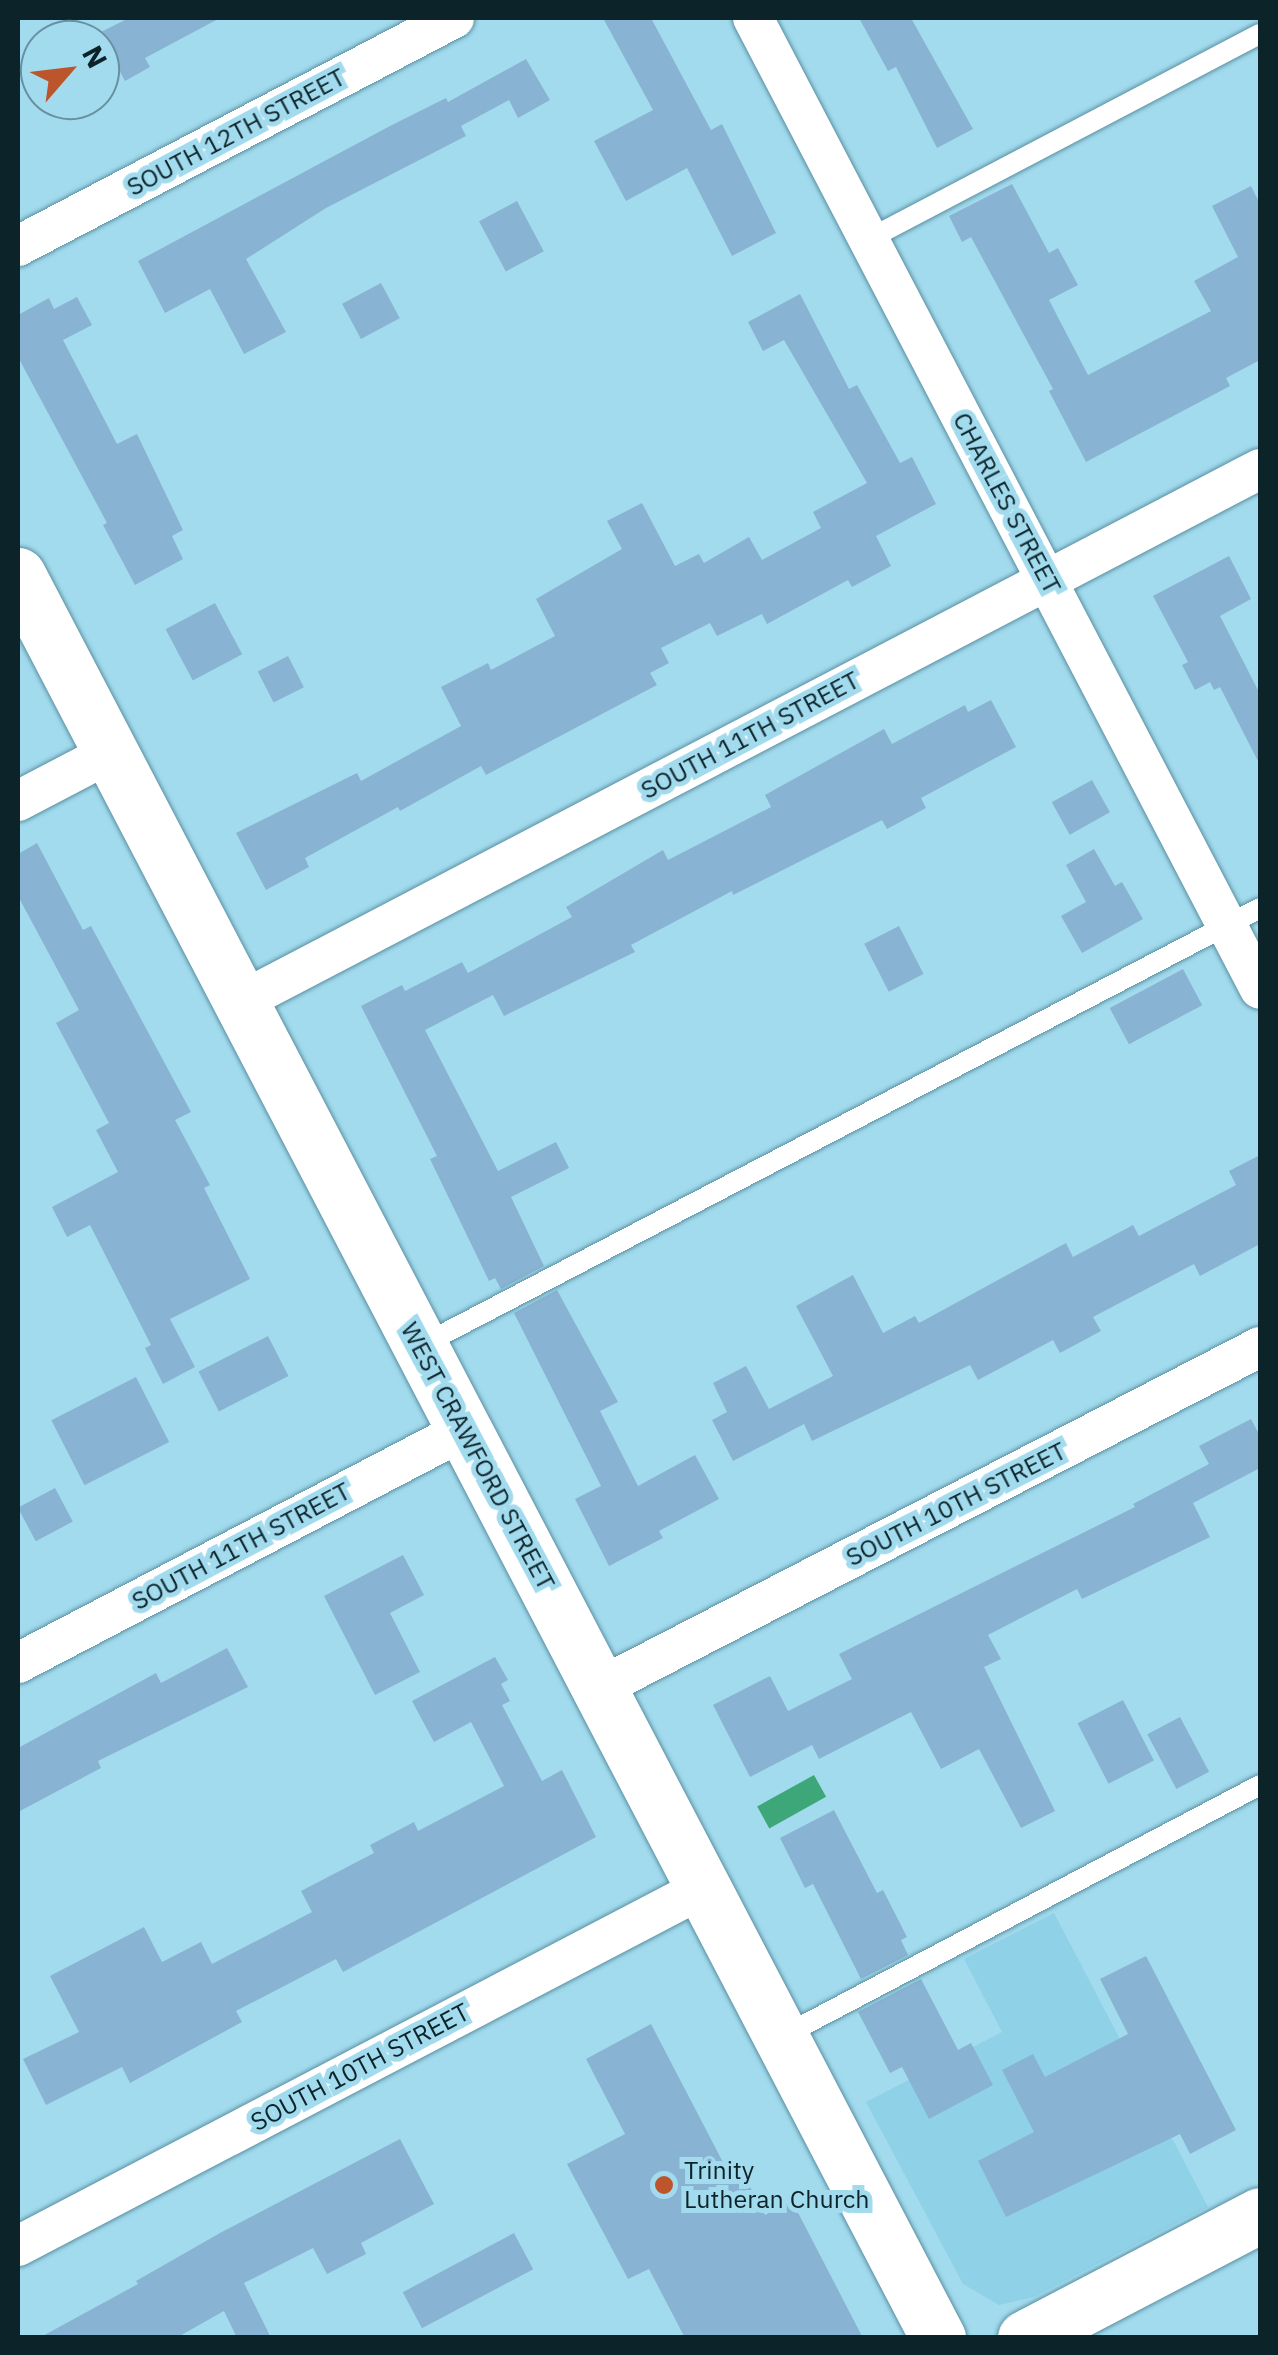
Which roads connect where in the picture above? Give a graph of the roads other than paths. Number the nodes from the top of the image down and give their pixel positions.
1 (454, 18) edge
2 (753, 18) edge
3 (1260, 34) edge
4 (868, 239) junction
5 (18, 246) edge
6 (1260, 469) edge
7 (18, 575) edge
8 (1047, 580) junction
9 (110, 752) junction
10 (18, 801) edge
11 (1244, 917) edge
12 (1260, 989) edge
13 (240, 1002) junction
14 (420, 1346) junction
15 (1260, 1347) edge
16 (464, 1430) junction
17 (18, 1663) edge
18 (599, 1688) junction
19 (1260, 1785) edge
20 (703, 1888) junction
21 (781, 2037) junction
22 (1260, 2214) edge
23 (18, 2246) edge
24 (938, 2338) edge
25 (1025, 2338) edge

1 - 5 street, SOUTH 12TH STREET
2 - 4 street, CHARLES STREET
3 - 4 lane
4 - 8 street, CHARLES STREET
6 - 8 street, SOUTH 11TH STREET
7 - 9 main road, WEST CRAWFORD STREET
8 - 11 street, CHARLES STREET
8 - 13 street, SOUTH 11TH STREET
9 - 10 street
9 - 13 main road, WEST CRAWFORD STREET
11 - 12 street, CHARLES STREET
11 - 14 lane
13 - 14 main road, WEST CRAWFORD STREET
14 - 16 main road, WEST CRAWFORD STREET
15 - 18 street, SOUTH 10TH STREET
16 - 17 street, SOUTH 11TH STREET
16 - 18 main road, WEST CRAWFORD STREET
18 - 20 main road, WEST CRAWFORD STREET
19 - 21 lane
20 - 21 main road, WEST CRAWFORD STREET
20 - 23 street, SOUTH 10TH STREET
21 - 24 main road, WEST CRAWFORD STREET
22 - 25 main road

